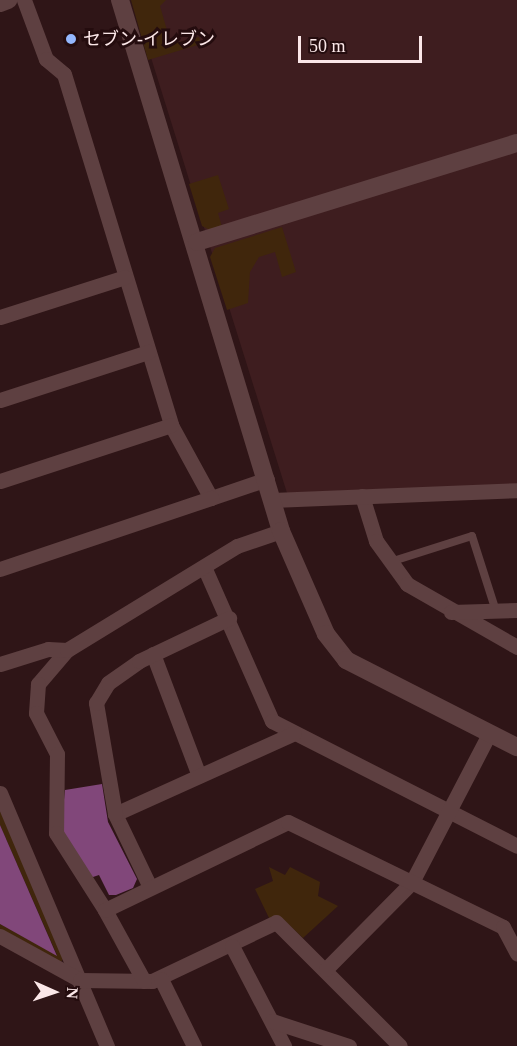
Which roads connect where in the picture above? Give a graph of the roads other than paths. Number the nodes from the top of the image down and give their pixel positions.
1 (8, 0) edge
2 (24, 0) edge
3 (120, 0) edge
4 (0, 3) edge
5 (517, 143) edge
6 (197, 242) junction
7 (125, 277) junction
8 (0, 316) edge
9 (148, 352) junction
10 (0, 400) edge
11 (171, 425) junction
12 (267, 479) junction
13 (0, 481) edge
14 (517, 490) edge
15 (362, 496) junction
16 (211, 498) junction
17 (272, 500) junction
18 (281, 531) junction
19 (389, 563) junction
20 (0, 568) edge
21 (205, 569) junction
22 (496, 610) junction
23 (517, 610) edge
24 (451, 612) junction
25 (229, 618) junction
26 (517, 647) edge
27 (67, 650) junction
28 (153, 654) junction
29 (0, 664) edge
30 (294, 733) junction
31 (489, 734) junction
32 (517, 747) edge
33 (199, 776) junction
34 (0, 794) edge
35 (450, 812) junction
36 (115, 814) junction
37 (517, 846) edge
38 (412, 882) junction
39 (149, 885) junction
40 (105, 910) junction
41 (0, 936) edge
42 (232, 946) junction
43 (517, 953) edge
44 (326, 969) junction
45 (161, 978) junction
46 (80, 980) junction
47 (144, 981) junction
48 (272, 1021) junction
49 (107, 1046) edge
50 (194, 1046) edge
51 (285, 1046) edge
52 (349, 1046) edge
53 (400, 1046) edge

1 - 4 street
2 - 7 street
3 - 6 street
5 - 6 street
6 - 12 street
7 - 8 street
7 - 9 street
9 - 10 street
9 - 11 street
11 - 13 street
11 - 16 street
12 - 16 street
12 - 17 street
14 - 15 street
15 - 17 street
15 - 19 street
16 - 20 street
17 - 18 street
18 - 21 street
18 - 31 street
19 - 22 lane
19 - 24 street
21 - 25 street
21 - 27 street
22 - 23 street
22 - 24 street
24 - 26 street
25 - 28 street
25 - 30 street
27 - 29 street
27 - 40 street
28 - 33 street
28 - 36 street
30 - 33 street
30 - 35 street
31 - 32 street
31 - 35 street
33 - 36 street
34 - 46 street
35 - 37 street
35 - 38 street
36 - 39 street
38 - 39 street
38 - 43 street
38 - 44 street
39 - 40 street
40 - 47 street
41 - 46 street
42 - 44 street
42 - 45 street
42 - 48 street
44 - 53 street
45 - 47 street
45 - 50 street
46 - 47 street
46 - 49 street
48 - 51 street
48 - 52 street

